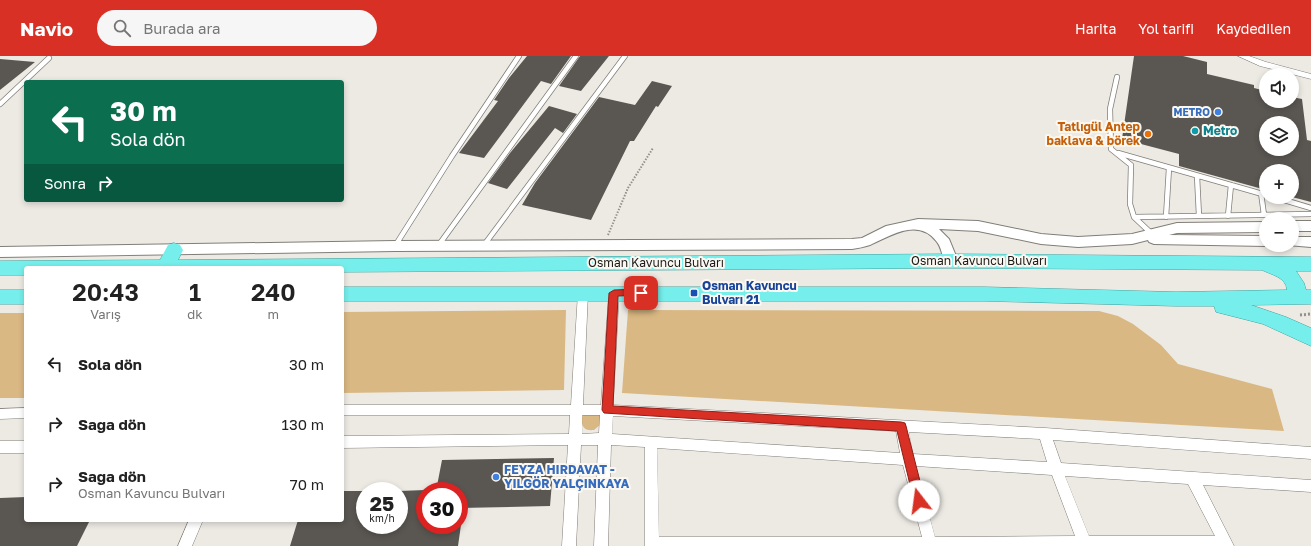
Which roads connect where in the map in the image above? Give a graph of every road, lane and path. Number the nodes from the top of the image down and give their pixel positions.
1 (519, 56) edge
2 (576, 56) edge
3 (625, 56) edge
4 (1242, 56) edge
5 (50, 58) dead end
6 (1117, 77) dead end
7 (1311, 77) edge
8 (26, 80) edge
9 (24, 82) edge
10 (0, 104) edge
11 (653, 148) dead end
12 (1113, 152) junction
13 (1169, 168) junction
14 (1197, 176) junction
15 (1231, 185) junction
16 (1259, 193) edge
17 (1298, 204) edge
18 (1311, 208) edge
19 (1311, 214) edge
20 (1199, 216) junction
21 (1228, 216) junction
22 (1299, 216) edge
23 (1166, 217) junction
24 (1134, 218) junction
25 (1259, 220) edge
26 (1259, 221) edge
27 (918, 224) junction
28 (959, 224) junction
29 (1299, 226) edge
30 (1311, 226) edge
31 (1153, 235) junction
32 (1132, 239) junction
33 (944, 240) junction
34 (1259, 241) edge
35 (1299, 242) edge
36 (1311, 242) edge
37 (484, 245) junction
38 (605, 245) junction
39 (395, 246) junction
40 (438, 246) junction
41 (174, 250) junction
42 (0, 252) edge
43 (951, 261) junction
44 (1262, 264) junction
45 (1289, 264) junction
46 (1311, 264) edge
47 (166, 266) joint
48 (0, 268) edge
49 (24, 268) edge
50 (1311, 273) edge
51 (583, 293) junction
52 (614, 293) junction
53 (344, 294) edge
54 (0, 297) edge
55 (24, 297) edge
56 (1289, 298) junction
57 (1310, 298) edge
58 (1176, 299) junction
59 (1311, 338) edge
60 (576, 409) junction
61 (344, 410) edge
62 (608, 410) junction
63 (24, 413) edge
64 (0, 414) edge
65 (901, 426) junction
66 (1045, 434) junction
67 (574, 438) junction
68 (605, 439) junction
69 (651, 441) junction
70 (344, 442) edge
71 (0, 447) edge
72 (24, 447) edge
73 (1311, 453) edge
74 (908, 459) junction
75 (1056, 469) junction
76 (1192, 478) junction
77 (1310, 488) edge
78 (195, 522) edge
79 (652, 545) edge
80 (931, 545) edge
81 (1086, 545) edge
82 (1226, 545) edge
83 (185, 546) edge
84 (569, 546) edge
85 (601, 546) edge

1 - 39 lane
2 - 40 lane
3 - 37 lane
4 - 7 street
5 - 8 lane
6 - 12 lane
9 - 10 lane
11 - 38 path
12 - 13 lane
12 - 24 lane
13 - 14 lane
13 - 23 lane
14 - 15 lane
14 - 20 lane
15 - 16 lane
15 - 21 lane
17 - 18 lane
19 - 22 lane
20 - 21 lane
20 - 23 lane
21 - 25 lane
23 - 24 lane
24 - 31 lane
26 - 31 street
27 - 28 street
27 - 33 street
27 - 38 street
28 - 32 street
28 - 33 street
29 - 30 street
31 - 32 street
32 - 34 street
33 - 43 street
35 - 36 street
37 - 38 street
37 - 40 street
39 - 40 street
39 - 41 street
41 - 42 street
41 - 47 highway
43 - 44 highway, Osman Kavuncu Bulvarı
43 - 47 highway, Osman Kavuncu Bulvarı
44 - 45 highway, Osman Kavuncu Bulvarı
44 - 56 highway
45 - 46 highway, Osman Kavuncu Bulvarı
45 - 50 highway
48 - 49 highway, Osman Kavuncu Bulvarı
50 - 57 highway
51 - 52 highway
51 - 53 highway
51 - 60 street
52 - 58 highway
52 - 62 street
54 - 55 highway
56 - 57 highway
56 - 58 highway
58 - 59 highway
60 - 61 street
60 - 62 street
60 - 67 street
62 - 65 street
62 - 68 street
63 - 64 street
65 - 66 street
65 - 74 street
66 - 73 street
66 - 75 street
67 - 68 street
67 - 70 street
67 - 84 street
68 - 69 street
68 - 85 street
69 - 74 street
69 - 79 street
71 - 72 street
74 - 75 street
74 - 80 street
75 - 76 street
75 - 81 street
76 - 77 street
76 - 82 street
78 - 83 street
79 - 80 street
80 - 81 street
81 - 82 street

